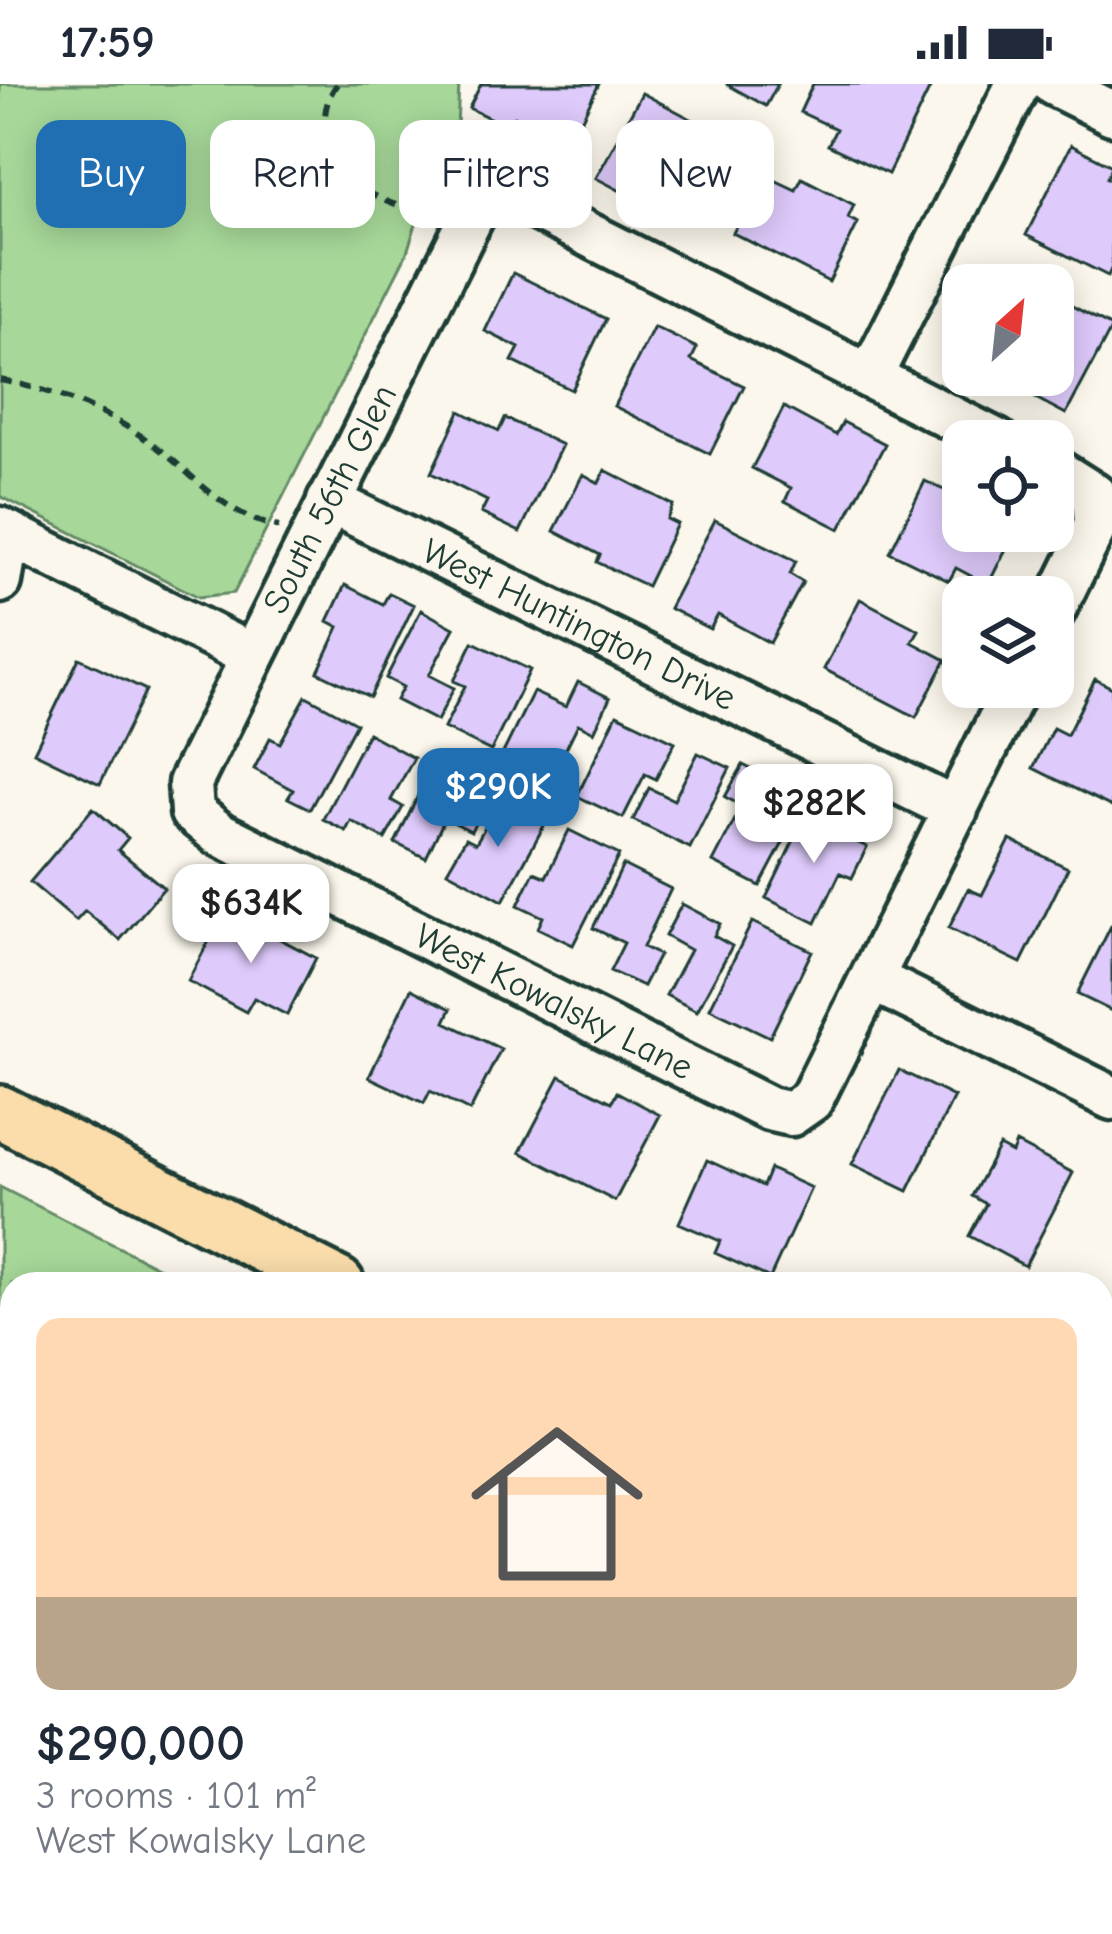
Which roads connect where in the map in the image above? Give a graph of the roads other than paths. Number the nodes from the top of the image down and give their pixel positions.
1 (1018, 84) edge
2 (1054, 84) edge
3 (1112, 113) edge
4 (870, 377) junction
5 (955, 420) edge
6 (1074, 483) edge
7 (321, 517) junction
8 (3, 535) edge
9 (1070, 576) edge
10 (0, 581) edge
11 (252, 656) junction
12 (1006, 708) edge
13 (956, 810) junction
14 (192, 812) joint
15 (872, 979) junction
16 (1112, 1098) edge
17 (0, 1112) edge
18 (314, 1272) edge

1 - 4 street
2 - 3 street
4 - 5 street
4 - 7 street, South 56th Glen
6 - 9 street
7 - 11 street, South 56th Glen
7 - 13 street, West Huntington Drive
8 - 10 street
8 - 11 street
11 - 14 street, South 56th Glen
12 - 13 street
13 - 15 street
14 - 15 street, West Kowalsky Lane
15 - 16 street
17 - 18 main road

